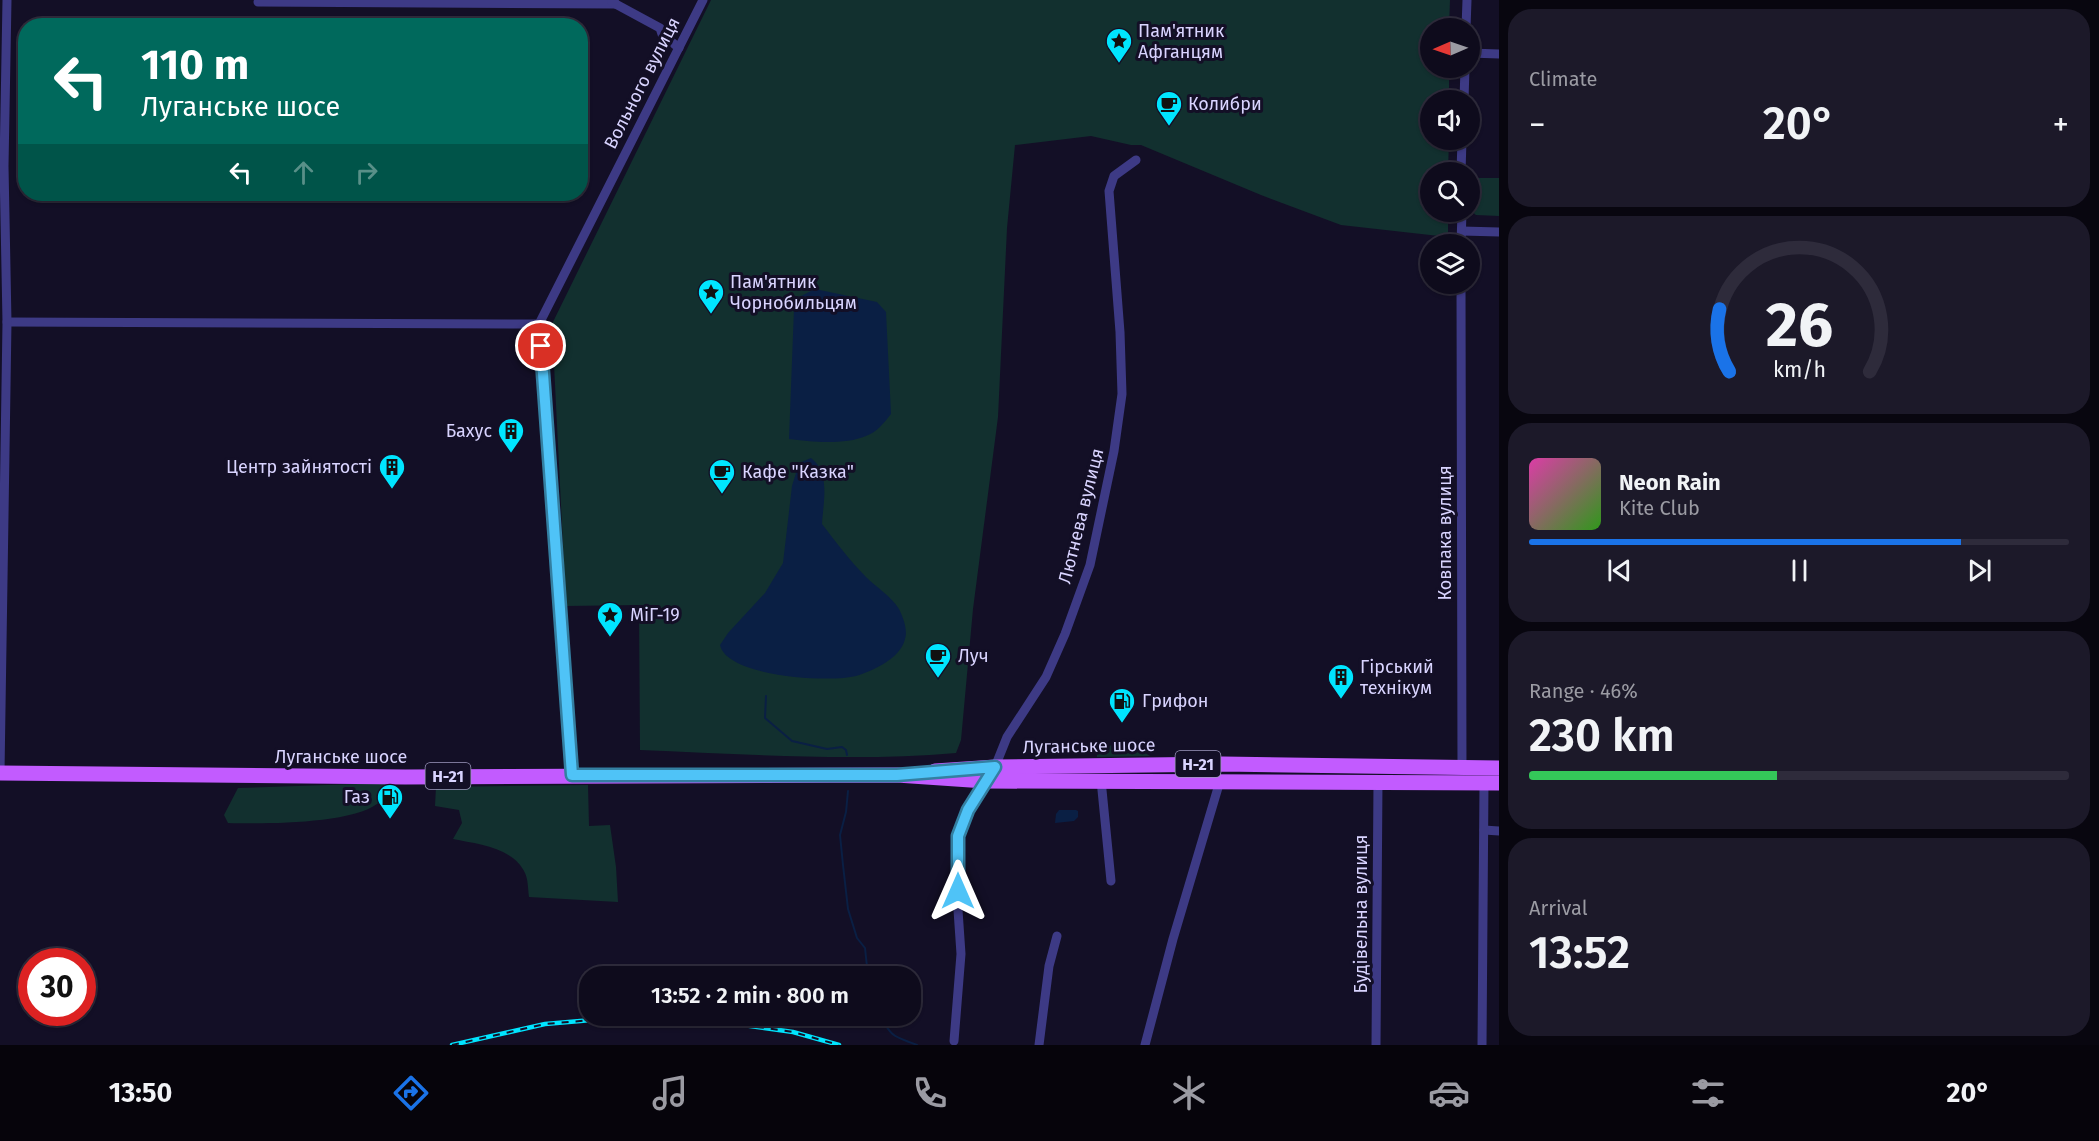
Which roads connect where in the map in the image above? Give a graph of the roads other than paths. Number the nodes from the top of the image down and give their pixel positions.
1 (7, 0) edge
2 (703, 0) edge
3 (1467, 0) edge
4 (258, 2) dead end
5 (612, 2) edge
6 (1466, 18) edge
7 (679, 48) junction
8 (1480, 53) edge
9 (1499, 54) edge
10 (1136, 160) dead end
11 (1461, 222) edge
12 (1461, 231) joint
13 (1499, 232) edge
14 (1461, 294) edge
15 (7, 322) junction
16 (539, 324) junction
17 (995, 767) junction
18 (1499, 768) edge
19 (0, 773) edge
20 (572, 775) junction
21 (897, 775) junction
22 (1462, 775) junction
23 (1101, 780) junction
24 (985, 781) junction
25 (1220, 781) junction
26 (1378, 782) junction
27 (1492, 783) edge
28 (1484, 830) junction
29 (1499, 831) edge
30 (1111, 881) dead end
31 (1058, 936) dead end
32 (954, 1041) dead end
33 (1039, 1045) edge
34 (1145, 1045) edge
35 (1376, 1045) edge
36 (1482, 1045) edge

1 - 15 street
2 - 7 street, Вольного вулиця
3 - 6 street
4 - 5 street
5 - 7 street
7 - 16 street, Вольного вулиця
8 - 9 street
10 - 17 street, Лютнева вулиця
11 - 12 street
12 - 13 street
14 - 22 street, Ковпака вулиця
15 - 16 street
15 - 19 street
16 - 20 street
17 - 21 main road, Луганське шосе / Н-21
17 - 22 main road, Луганське шосе / Н-21
17 - 24 street, Лютнева вулиця
18 - 22 main road, Луганське шосе / Н-21
19 - 20 main road, Луганське шосе / Н-21
20 - 21 main road, Луганське шосе / Н-21
21 - 24 main road, Луганське шосе / Н-21
22 - 26 main road, Луганське шосе / Н-21
22 - 27 main road, Луганське шосе / Н-21
23 - 24 main road, Луганське шосе / Н-21
23 - 25 main road, Луганське шосе / Н-21
23 - 30 street
24 - 32 street, Лютнева вулиця
25 - 26 main road, Луганське шосе / Н-21
25 - 34 street
26 - 35 street, Будівельна вулиця
27 - 28 street
28 - 29 street
28 - 36 street
31 - 33 street

